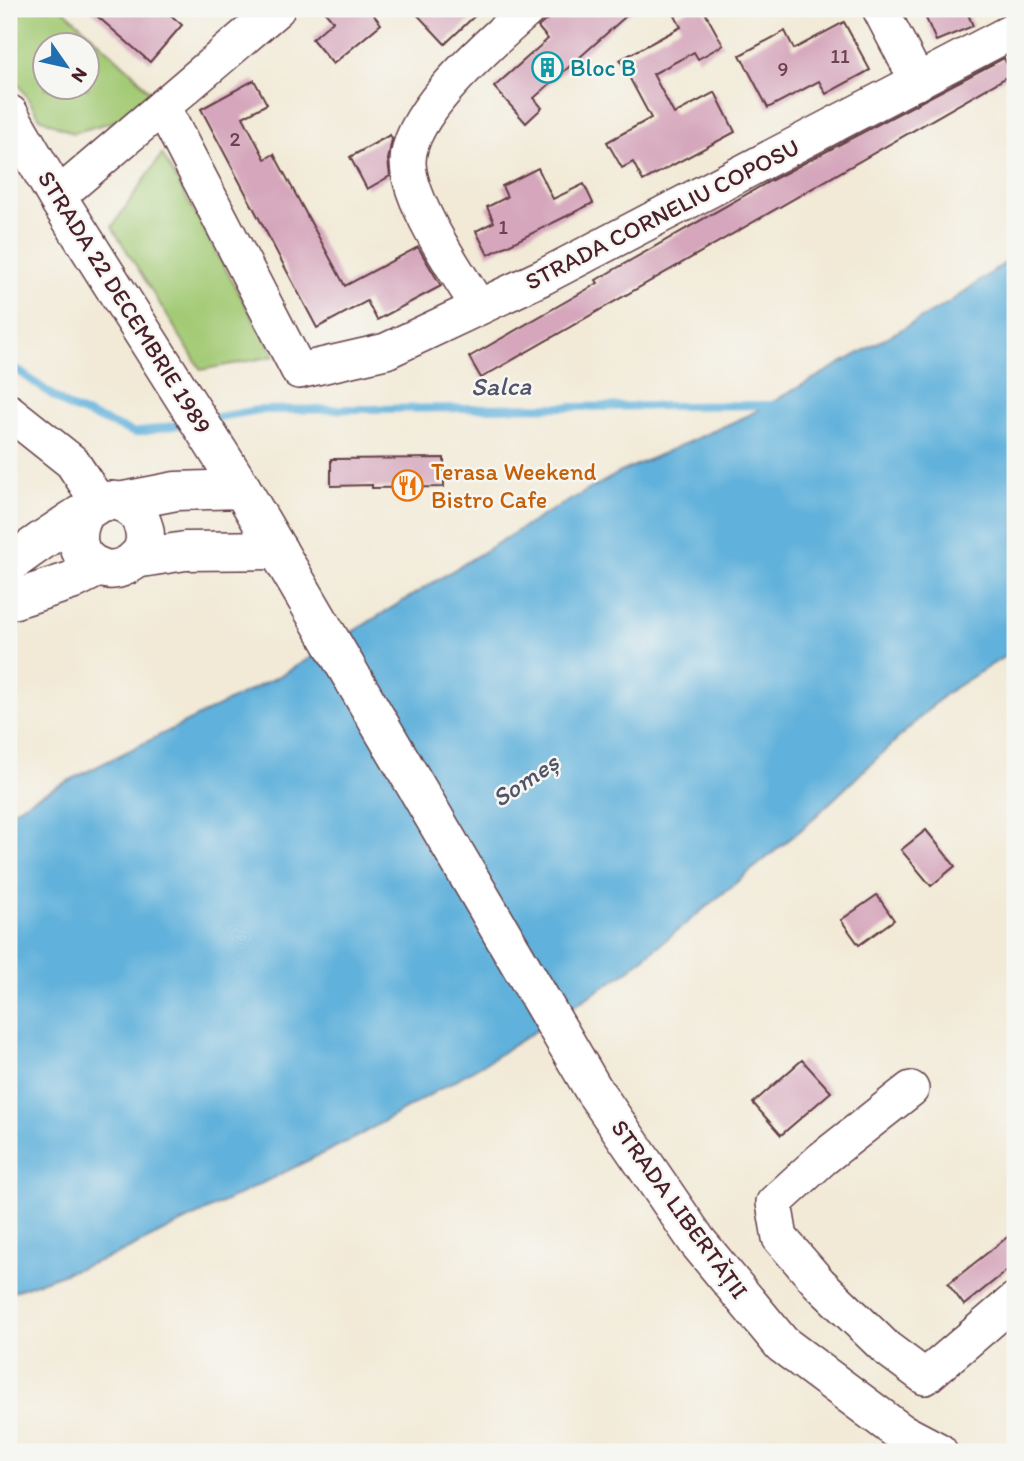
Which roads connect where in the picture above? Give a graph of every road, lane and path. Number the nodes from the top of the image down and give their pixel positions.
1 (276, 9) edge
2 (528, 9) edge
3 (880, 9) edge
4 (1015, 30) edge
5 (918, 82) junction
6 (163, 108) junction
7 (9, 114) edge
8 (57, 197) junction
9 (479, 307) junction
10 (9, 412) edge
11 (242, 489) junction
12 (102, 505) junction
13 (278, 550) junction
14 (117, 563) junction
15 (9, 564) edge
16 (301, 590) joint
17 (9, 601) edge
18 (911, 1089) dead end
19 (1015, 1300) edge
20 (938, 1452) edge

1 - 6 street
2 - 9 street
3 - 5 street
4 - 5 street, STRADA CORNELIU COPOSU
5 - 9 street, STRADA CORNELIU COPOSU
6 - 8 street
6 - 9 street, STRADA CORNELIU COPOSU
7 - 8 main road, STRADA 22 DECEMBRIE 1989
8 - 11 main road, STRADA 22 DECEMBRIE 1989
10 - 12 street
11 - 12 main road
11 - 13 main road, STRADA 22 DECEMBRIE 1989
12 - 14 main road
12 - 14 main road
12 - 15 main road
13 - 14 main road
13 - 16 main road, STRADA 22 DECEMBRIE 1989
14 - 17 main road
16 - 20 main road, STRADA LIBERTĂȚII
18 - 19 street

